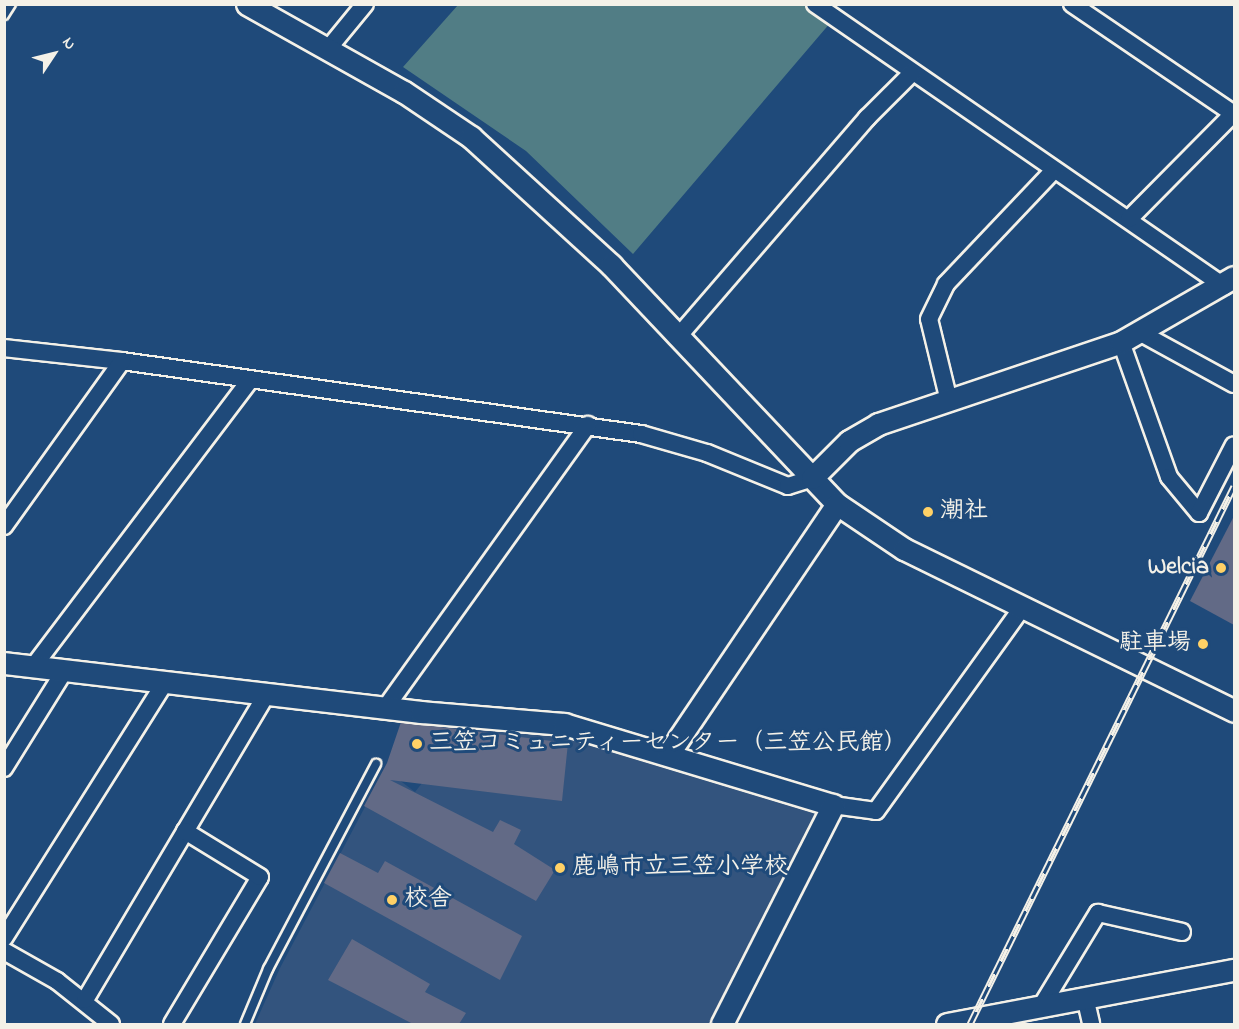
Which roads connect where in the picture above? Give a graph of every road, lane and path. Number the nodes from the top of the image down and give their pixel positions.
1 (11, 4) edge
2 (247, 4) edge
3 (365, 4) edge
4 (1072, 4) edge
5 (819, 6) edge
6 (4, 15) edge
7 (328, 49) junction
8 (912, 73) junction
9 (1234, 113) edge
10 (1054, 170) junction
11 (1129, 219) junction
12 (1229, 282) edge
13 (1130, 337) junction
14 (677, 338) junction
15 (4, 348) edge
16 (122, 361) junction
17 (251, 379) junction
18 (1234, 384) edge
19 (950, 401) junction
20 (588, 425) junction
21 (1234, 445) edge
22 (812, 478) junction
23 (837, 504) junction
24 (4, 526) edge
25 (1022, 608) junction
26 (4, 663) edge
27 (33, 667) junction
28 (64, 670) junction
29 (165, 682) junction
30 (267, 694) junction
31 (386, 708) junction
32 (1234, 711) edge
33 (669, 753) junction
34 (376, 764) dead end
35 (4, 768) edge
36 (833, 805) junction
37 (185, 831) junction
38 (1182, 932) dead end
39 (4, 938) edge
40 (4, 951) edge
41 (1234, 970) edge
42 (1085, 997) junction
43 (84, 1000) junction
44 (1042, 1005) junction
45 (1000, 1019) edge
46 (105, 1023) edge
47 (172, 1024) edge
48 (245, 1024) edge
49 (723, 1024) edge
50 (947, 1024) edge
51 (1091, 1024) edge

1 - 6 lane
2 - 7 street
3 - 7 street
4 - 9 street
5 - 8 street
7 - 14 street
8 - 10 street
8 - 14 street
9 - 11 street
10 - 11 street
10 - 19 street
11 - 12 street
12 - 13 street
13 - 18 street
13 - 19 street
13 - 21 street
14 - 22 street
15 - 16 street
16 - 17 street
16 - 24 street
17 - 20 street
17 - 27 street
19 - 22 street
20 - 22 street
20 - 31 street
22 - 23 street
23 - 25 street
23 - 33 street
25 - 32 street
25 - 36 street
26 - 27 street
27 - 28 street
28 - 29 street
28 - 35 street
29 - 30 street
29 - 39 street
30 - 31 street
30 - 37 street
31 - 33 street
33 - 36 street
34 - 48 lane
36 - 49 street
37 - 43 street
37 - 47 street
38 - 44 street
40 - 43 street
41 - 42 street
42 - 44 street
42 - 51 street
43 - 46 street
44 - 45 street
45 - 50 street

